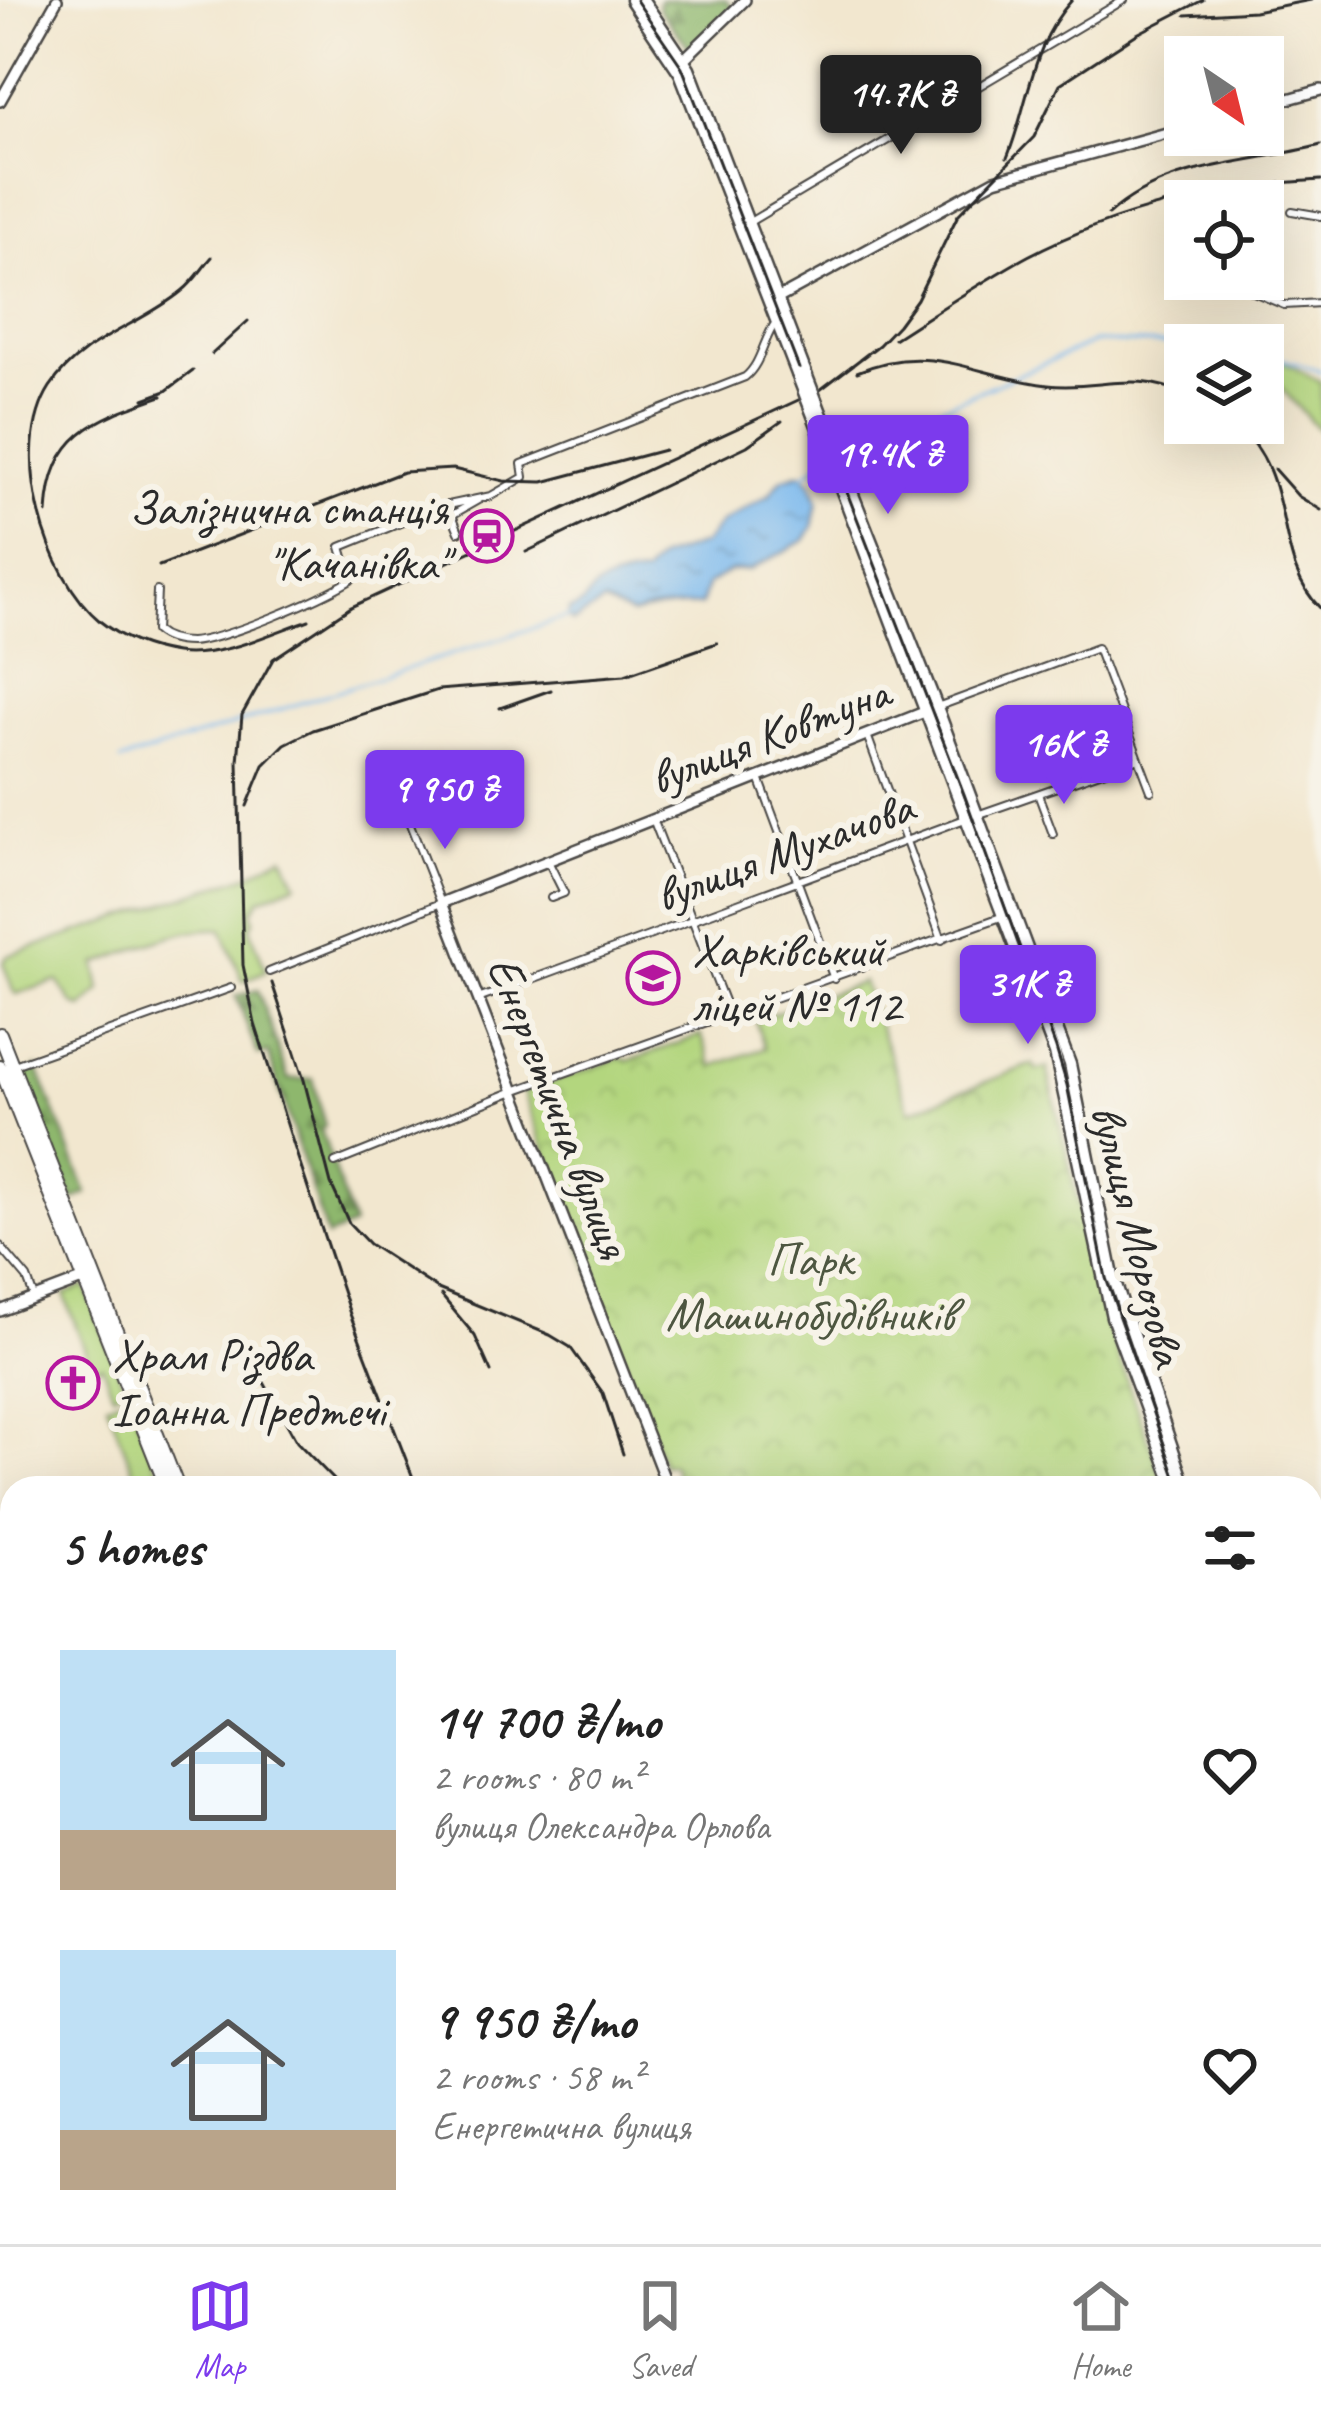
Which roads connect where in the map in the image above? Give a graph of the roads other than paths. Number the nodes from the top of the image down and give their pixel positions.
1 (56, 0) edge
2 (631, 0) edge
3 (643, 0) edge
4 (745, 0) edge
5 (1124, 0) edge
6 (684, 59) junction
7 (687, 77) junction
8 (1321, 90) edge
9 (1284, 100) edge
10 (0, 101) edge
11 (1164, 134) edge
12 (729, 187) junction
13 (1292, 211) dead end
14 (1321, 216) edge
15 (748, 224) junction
16 (777, 299) junction
17 (1272, 300) edge
18 (1321, 303) edge
19 (780, 320) junction
20 (483, 497) junction
21 (459, 532) dead end
22 (157, 591) dead end
23 (933, 709) junction
24 (867, 735) junction
25 (1137, 759) junction
26 (759, 778) junction
27 (1151, 791) dead end
28 (1038, 794) junction
29 (973, 817) junction
30 (408, 819) dead end
31 (653, 819) junction
32 (1053, 834) dead end
33 (905, 841) junction
34 (548, 861) junction
35 (796, 882) junction
36 (551, 898) dead end
37 (441, 903) junction
38 (1009, 914) junction
39 (693, 920) junction
40 (943, 940) junction
41 (269, 972) dead end
42 (834, 979) junction
43 (231, 988) dead end
44 (478, 999) junction
45 (730, 1016) junction
46 (0, 1034) edge
47 (4, 1068) edge
48 (514, 1091) junction
49 (335, 1163) dead end
50 (0, 1246) edge
51 (90, 1277) junction
52 (35, 1298) junction
53 (0, 1311) edge
54 (163, 1476) edge
55 (173, 1476) edge
56 (663, 1476) edge
57 (1171, 1476) edge
58 (1182, 1476) edge

1 - 10 street
2 - 7 main road, вулиця Морозова
3 - 6 main road, вулиця Морозова
4 - 6 street
5 - 15 street
6 - 7 main road, вулиця Морозова
7 - 12 main road, вулиця Морозова
8 - 9 street
11 - 16 street
12 - 15 main road, вулиця Морозова
12 - 19 main road, вулиця Морозова
13 - 14 street
15 - 16 main road, вулиця Морозова
16 - 19 main road, вулиця Морозова
17 - 18 street
19 - 20 street
19 - 23 main road, вулиця Морозова, bridge
20 - 21 street
20 - 22 street
23 - 24 street, вулиця Ковтуна
23 - 25 street, вулиця Ковтуна
23 - 29 main road, вулиця Морозова
24 - 26 street, вулиця Ковтуна
24 - 33 street
25 - 27 street
25 - 28 street, вулиця Мухачова
26 - 31 street, вулиця Ковтуна
26 - 35 street
28 - 29 street, вулиця Мухачова
28 - 32 street
29 - 33 street, вулиця Мухачова
29 - 38 main road, вулиця Морозова
30 - 37 street, Енергетична вулиця
31 - 34 street, вулиця Ковтуна
31 - 39 street
33 - 35 street, вулиця Мухачова
33 - 40 street
34 - 36 street
34 - 37 street, вулиця Ковтуна
35 - 39 street, вулиця Мухачова
35 - 42 street
37 - 41 street, вулиця Ковтуна
37 - 44 street, Енергетична вулиця
38 - 40 street
38 - 57 main road, вулиця Морозова
38 - 58 main road, вулиця Морозова
39 - 44 street, вулиця Мухачова
39 - 45 street
40 - 42 street
42 - 45 street
43 - 47 street
44 - 48 street, Енергетична вулиця
45 - 48 street
46 - 47 main road
47 - 51 main road
48 - 49 street
48 - 56 street, Енергетична вулиця
50 - 52 street
51 - 52 street
51 - 54 main road
51 - 55 main road
52 - 53 street

